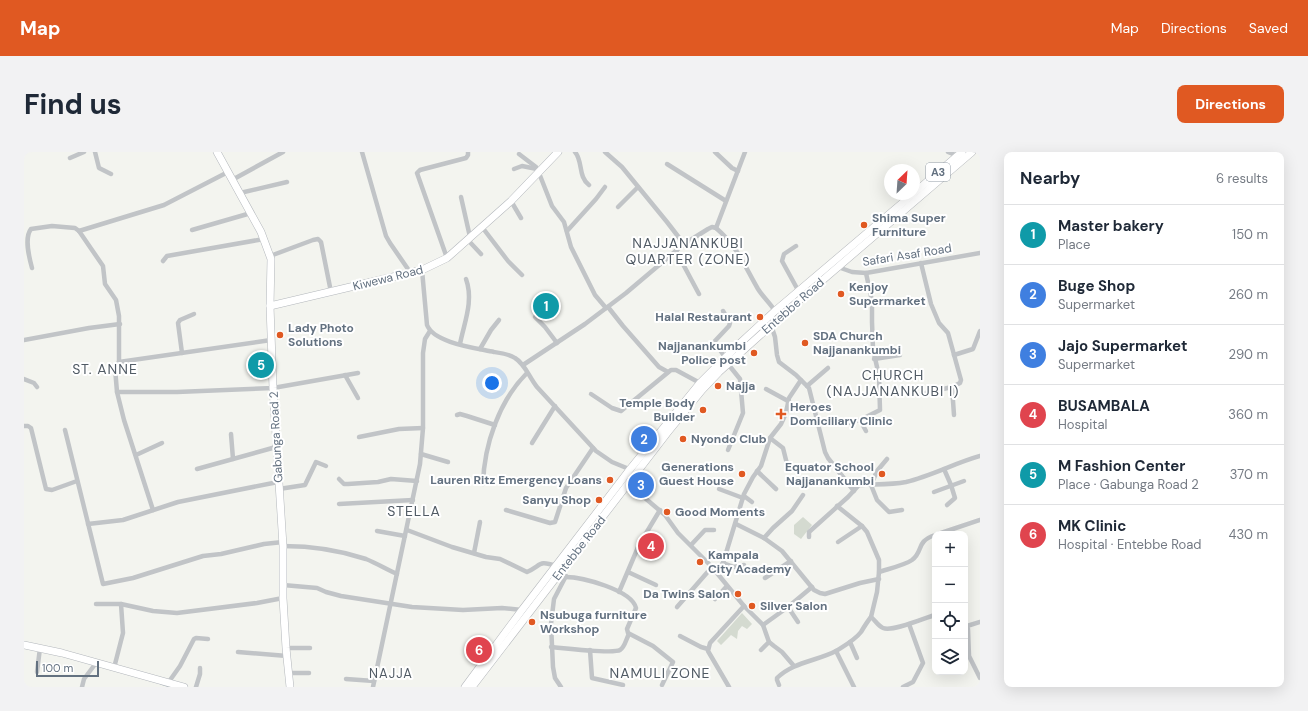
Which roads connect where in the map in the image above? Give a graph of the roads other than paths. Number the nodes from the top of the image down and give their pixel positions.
1 (84, 152) edge
2 (95, 152) edge
3 (217, 152) edge
4 (282, 152) edge
5 (362, 152) edge
6 (468, 152) edge
7 (558, 152) edge
8 (575, 152) edge
9 (605, 152) edge
10 (715, 152) edge
11 (745, 152) edge
12 (948, 152) edge
13 (972, 152) edge
14 (519, 154) dead end
15 (960, 154) edge
16 (70, 158) dead end
17 (667, 164) dead end
18 (514, 169) dead end
19 (540, 170) junction
20 (738, 171) junction
21 (228, 172) junction
22 (111, 174) dead end
23 (232, 180) junction
24 (286, 182) dead end
25 (589, 185) dead end
26 (605, 187) dead end
27 (638, 187) junction
28 (920, 189) edge
29 (240, 193) junction
30 (461, 197) dead end
31 (907, 200) edge
32 (511, 201) junction
33 (726, 201) junction
34 (618, 207) dead end
35 (251, 213) junction
36 (521, 218) dead end
37 (482, 227) junction
38 (716, 228) junction
39 (192, 230) dead end
40 (79, 231) junction
41 (567, 231) junction
42 (469, 238) junction
43 (264, 239) junction
44 (684, 244) junction
45 (796, 246) dead end
46 (676, 251) junction
47 (980, 253) edge
48 (481, 254) dead end
49 (270, 256) junction
50 (447, 258) junction
51 (163, 262) dead end
52 (921, 263) junction
53 (838, 267) junction
54 (32, 268) dead end
55 (422, 270) junction
56 (410, 272) junction
57 (866, 273) junction
58 (522, 275) dead end
59 (466, 279) dead end
60 (331, 292) junction
61 (799, 292) junction
62 (699, 294) dead end
63 (270, 306) junction
64 (607, 307) junction
65 (723, 311) dead end
66 (775, 311) junction
67 (194, 314) dead end
68 (535, 317) dead end
69 (499, 320) dead end
70 (120, 324) junction
71 (771, 325) junction
72 (980, 331) edge
73 (430, 332) junction
74 (24, 340) edge
75 (271, 340) junction
76 (557, 343) junction
77 (460, 344) junction
78 (480, 349) junction
79 (182, 352) junction
80 (900, 355) dead end
81 (954, 355) junction
82 (874, 359) junction
83 (727, 360) junction
84 (119, 362) junction
85 (523, 365) junction
86 (828, 368) dead end
87 (668, 372) junction
88 (358, 373) dead end
89 (527, 373) junction
90 (345, 375) junction
91 (24, 379) edge
92 (801, 380) junction
93 (700, 383) junction
94 (807, 386) junction
95 (37, 387) dead end
96 (273, 388) junction
97 (952, 388) junction
98 (766, 389) dead end
99 (117, 392) junction
100 (591, 394) dead end
101 (922, 394) dead end
102 (358, 398) dead end
103 (788, 401) junction
104 (555, 406) junction
105 (457, 415) dead end
106 (954, 415) dead end
107 (860, 420) junction
108 (848, 422) dead end
109 (496, 424) junction
110 (24, 426) edge
111 (423, 428) junction
112 (65, 430) dead end
113 (866, 431) dead end
114 (231, 434) dead end
115 (359, 437) dead end
116 (770, 438) junction
117 (162, 443) dead end
118 (532, 443) dead end
119 (276, 447) junction
120 (593, 448) junction
121 (728, 450) dead end
122 (421, 454) junction
123 (136, 455) junction
124 (980, 456) edge
125 (233, 459) junction
126 (887, 459) dead end
127 (448, 462) dead end
128 (787, 464) dead end
129 (326, 466) dead end
130 (197, 469) dead end
131 (944, 469) junction
132 (634, 470) junction
133 (757, 472) junction
134 (339, 479) dead end
135 (77, 481) junction
136 (417, 481) junction
137 (964, 481) dead end
138 (626, 482) junction
139 (483, 484) dead end
140 (279, 485) junction
141 (871, 485) junction
142 (951, 485) junction
143 (719, 489) dead end
144 (776, 490) dead end
145 (854, 491) junction
146 (934, 492) dead end
147 (803, 495) dead end
148 (743, 497) junction
149 (413, 500) junction
150 (752, 502) dead end
151 (339, 504) dead end
152 (947, 505) dead end
153 (837, 506) junction
154 (153, 510) junction
155 (506, 510) dead end
156 (660, 510) junction
157 (902, 510) dead end
158 (980, 520) edge
159 (480, 522) dead end
160 (88, 524) junction
161 (736, 524) junction
162 (862, 526) junction
163 (407, 530) junction
164 (714, 530) dead end
165 (949, 531) edge
166 (377, 532) dead end
167 (405, 536) junction
168 (932, 536) edge
169 (809, 537) dead end
170 (764, 538) junction
171 (838, 542) dead end
172 (283, 544) junction
173 (691, 545) junction
174 (474, 553) junction
175 (791, 561) junction
176 (723, 563) junction
177 (744, 565) dead end
178 (559, 568) junction
179 (714, 570) junction
180 (628, 572) junction
181 (879, 572) junction
182 (397, 574) junction
183 (765, 578) dead end
184 (564, 579) junction
185 (879, 579) junction
186 (283, 585) junction
187 (656, 585) dead end
188 (727, 586) junction
189 (812, 587) junction
190 (619, 592) junction
191 (284, 598) junction
192 (715, 599) dead end
193 (96, 604) dead end
194 (121, 604) junction
195 (390, 604) junction
196 (744, 606) junction
197 (677, 607) dead end
198 (788, 607) junction
199 (522, 610) junction
200 (932, 616) edge
201 (871, 617) junction
202 (798, 622) dead end
203 (980, 622) edge
204 (909, 624) junction
205 (968, 624) edge
206 (763, 625) junction
207 (629, 634) junction
208 (680, 636) dead end
209 (208, 639) dead end
210 (967, 639) edge
211 (770, 642) junction
212 (850, 642) junction
213 (24, 645) edge
214 (551, 647) junction
215 (40, 648) junction
216 (286, 648) junction
217 (310, 648) dead end
218 (708, 649) junction
219 (590, 650) junction
220 (762, 650) dead end
221 (836, 651) junction
222 (238, 652) dead end
223 (287, 656) junction
224 (857, 658) dead end
225 (96, 663) junction
226 (794, 666) junction
227 (114, 668) junction
228 (200, 668) dead end
229 (37, 672) dead end
230 (309, 673) dead end
231 (289, 674) junction
232 (980, 678) edge
233 (346, 679) dead end
234 (374, 681) junction
235 (168, 683) junction
236 (623, 685) dead end
237 (662, 685) dead end
238 (779, 685) dead end
239 (180, 686) edge
240 (82, 687) edge
241 (196, 687) edge
242 (290, 687) edge
243 (373, 687) edge
244 (465, 687) edge
245 (472, 687) edge
246 (561, 687) edge
247 (729, 687) edge
248 (854, 687) edge
249 (903, 687) edge

1 - 16 street
2 - 22 street
3 - 21 main road, Gabunga Road 2
4 - 23 street
5 - 56 street
6 - 50 street
7 - 19 main road, Kiwewa Road
8 - 25 street
9 - 27 street
10 - 20 street
11 - 20 street
12 - 15 street
13 - 53 main road, Entebbe Road / A3
14 - 19 street
15 - 28 main road, Entebbe Road / A3
17 - 33 street
18 - 19 street
19 - 32 main road, Kiwewa Road
19 - 41 street
20 - 33 street
21 - 23 main road, Gabunga Road 2
21 - 40 street
23 - 29 main road, Gabunga Road 2
24 - 29 street
26 - 41 street
27 - 34 street
27 - 44 street
29 - 35 main road, Gabunga Road 2
30 - 42 street
31 - 61 main road, Entebbe Road / A3
32 - 36 street
32 - 37 main road, Kiwewa Road
33 - 38 street
35 - 39 street
35 - 43 main road, Gabunga Road 2
37 - 42 main road, Kiwewa Road
37 - 58 street
38 - 44 street
38 - 66 street
40 - 54 street
40 - 70 street
41 - 64 street
42 - 48 street
42 - 50 main road, Kiwewa Road
43 - 49 main road, Gabunga Road 2
43 - 51 street
44 - 46 street
45 - 61 street
46 - 62 street
46 - 64 street
47 - 52 street, Safari Asaf Road
49 - 60 street
49 - 63 main road, Gabunga Road 2
50 - 55 main road, Kiwewa Road
52 - 57 street, Safari Asaf Road
52 - 81 street
53 - 57 street, Safari Asaf Road
53 - 71 main road, Entebbe Road / A3
55 - 56 main road, Kiwewa Road
55 - 73 street
56 - 60 main road, Kiwewa Road
57 - 82 street
59 - 77 street
60 - 63 main road, Kiwewa Road
61 - 66 main road, Entebbe Road / A3
63 - 75 main road, Gabunga Road 2
64 - 76 street
64 - 87 street
65 - 83 street
66 - 83 main road, Entebbe Road / A3
67 - 79 street
68 - 76 street
69 - 78 street
70 - 74 street
70 - 84 street
71 - 83 main road, Entebbe Road / A3
71 - 92 street
72 - 81 street
73 - 77 street
73 - 111 street
75 - 79 street
75 - 96 main road, Gabunga Road 2
76 - 85 street
77 - 78 street
78 - 85 street
79 - 84 street
80 - 82 street
81 - 97 street
82 - 107 street
83 - 93 main road, Entebbe Road / A3
83 - 121 street
83 - 132 main road, Entebbe Road / A3
84 - 99 street
85 - 89 street
86 - 94 street
87 - 93 street
87 - 100 street
88 - 90 street
89 - 104 street
89 - 109 street
90 - 96 street
90 - 102 street
91 - 95 street
92 - 94 street
92 - 103 street
93 - 132 main road, Entebbe Road / A3
94 - 145 street
96 - 99 street
96 - 119 main road, Gabunga Road 2
97 - 101 street
97 - 106 street
98 - 103 street
99 - 123 street
103 - 116 street
104 - 118 street
104 - 120 street
105 - 109 street
107 - 108 street
107 - 113 street
109 - 139 street
110 - 135 street
111 - 115 street
111 - 122 street
112 - 135 street
114 - 125 street
116 - 128 street
116 - 133 street
117 - 123 street
119 - 125 street
119 - 140 main road, Gabunga Road 2
120 - 132 street
120 - 155 street
122 - 127 street
122 - 136 street
123 - 154 street
124 - 131 street
125 - 130 street
126 - 141 street
129 - 140 street
131 - 141 street
131 - 142 street
132 - 138 main road, Entebbe Road / A3
133 - 144 street
133 - 148 street
134 - 136 street
135 - 160 street
136 - 149 street
137 - 142 street
138 - 156 street
138 - 178 main road, Entebbe Road / A3
140 - 154 street
140 - 172 main road, Gabunga Road 2
141 - 145 street
141 - 157 street
142 - 146 street
142 - 152 street
143 - 148 street
145 - 153 street
147 - 170 street
148 - 150 street
148 - 161 street
149 - 151 street
149 - 163 street
153 - 162 street
153 - 169 street
154 - 160 street
156 - 173 street
156 - 180 street
158 - 165 street
159 - 174 street
160 - 172 street
161 - 170 street
161 - 176 street
162 - 171 street
162 - 181 street
163 - 167 street
163 - 174 street
164 - 173 street
166 - 167 street
167 - 182 street
168 - 181 street
170 - 175 street
172 - 182 street
172 - 186 main road, Gabunga Road 2
173 - 179 street
174 - 178 street
175 - 183 street
175 - 189 street
176 - 177 street
176 - 179 street
178 - 184 street
178 - 199 main road, Entebbe Road / A3
178 - 245 main road, Entebbe Road / A3
179 - 188 street
179 - 197 street
180 - 187 street
180 - 190 street
181 - 185 street
182 - 195 street
184 - 190 street
184 - 214 street
185 - 189 street
185 - 201 street
186 - 191 main road, Gabunga Road 2
186 - 195 street
188 - 192 street
188 - 196 street
189 - 198 street
190 - 207 street
191 - 194 street
191 - 216 main road, Gabunga Road 2
193 - 194 street
194 - 227 street
195 - 199 street
195 - 234 street
196 - 206 street
196 - 218 street
198 - 202 street
198 - 206 street
199 - 244 main road, Entebbe Road / A3
200 - 204 street
201 - 204 street
201 - 212 street
203 - 205 street
204 - 249 street
206 - 211 street
207 - 219 street
207 - 237 street
208 - 218 street
209 - 235 street
210 - 232 street
211 - 220 street
211 - 226 street
212 - 221 street
212 - 224 street
213 - 215 main road
214 - 219 street
214 - 246 street
215 - 225 main road
215 - 229 street
216 - 217 street
216 - 223 main road, Gabunga Road 2
218 - 247 street
219 - 236 street
221 - 226 street
221 - 248 street
222 - 223 street
223 - 231 main road, Gabunga Road 2
225 - 227 main road
225 - 240 street
226 - 238 street
227 - 235 main road
228 - 241 street
230 - 231 street
231 - 242 main road, Gabunga Road 2
233 - 234 street
234 - 243 street
235 - 239 main road

